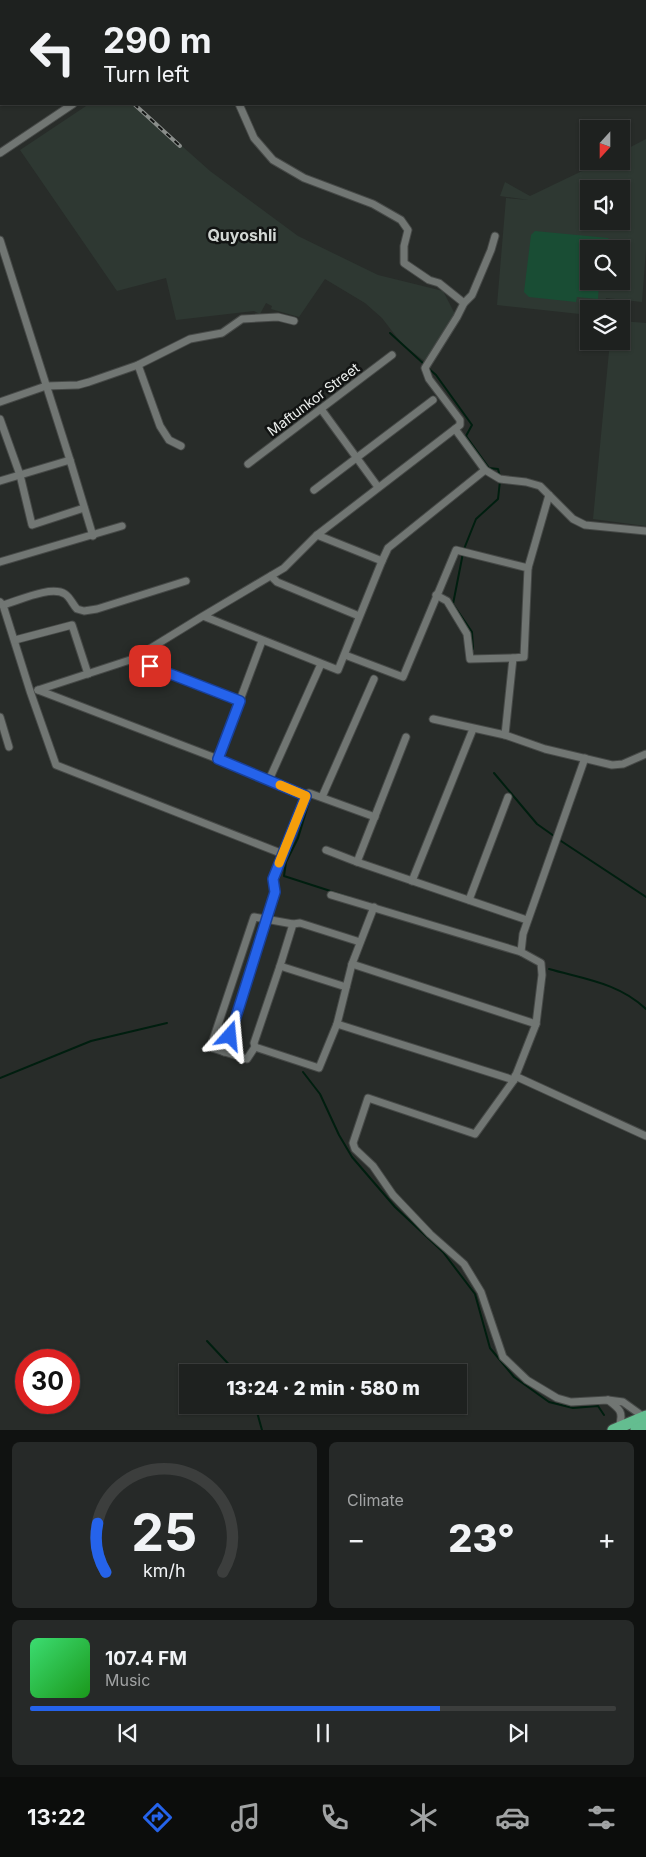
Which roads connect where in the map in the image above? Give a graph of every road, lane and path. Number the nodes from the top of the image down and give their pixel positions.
1 (72, 105) edge
2 (239, 105) edge
3 (0, 153) edge
4 (494, 236) dead end
5 (0, 240) edge
6 (464, 303) junction
7 (294, 321) dead end
8 (392, 355) dead end
9 (138, 364) junction
10 (46, 386) junction
11 (433, 400) dead end
12 (0, 402) edge
13 (320, 409) junction
14 (0, 420) edge
15 (454, 430) junction
16 (181, 446) dead end
17 (357, 457) junction
18 (70, 460) junction
19 (248, 464) dead end
20 (485, 470) junction
21 (20, 475) junction
22 (0, 482) edge
23 (378, 487) junction
24 (314, 490) dead end
25 (549, 495) junction
26 (84, 508) junction
27 (122, 526) dead end
28 (646, 531) edge
29 (317, 535) junction
30 (93, 536) junction
31 (382, 560) junction
32 (0, 562) edge
33 (528, 568) junction
34 (271, 576) junction
35 (186, 581) dead end
36 (436, 595) junction
37 (2, 604) edge
38 (204, 616) junction
39 (359, 616) junction
40 (15, 640) junction
41 (262, 641) junction
42 (345, 655) junction
43 (513, 658) junction
44 (133, 659) junction
45 (321, 664) junction
46 (88, 674) junction
47 (374, 679) dead end
48 (38, 690) junction
49 (30, 691) junction
50 (240, 701) junction
51 (0, 717) edge
52 (433, 719) dead end
53 (473, 729) junction
54 (505, 735) junction
55 (406, 737) dead end
56 (9, 747) dead end
57 (646, 754) edge
58 (586, 758) junction
59 (218, 759) junction
60 (268, 780) junction
61 (306, 796) junction
62 (508, 797) dead end
63 (322, 798) junction
64 (375, 817) junction
65 (326, 850) dead end
66 (283, 854) junction
67 (357, 862) junction
68 (412, 881) junction
69 (331, 895) dead end
70 (469, 900) junction
71 (374, 907) junction
72 (268, 919) junction
73 (527, 920) junction
74 (292, 924) junction
75 (360, 942) junction
76 (522, 952) junction
77 (352, 964) junction
78 (280, 966) junction
79 (346, 987) junction
80 (337, 1024) junction
81 (536, 1024) junction
82 (255, 1047) junction
83 (224, 1052) junction
84 (515, 1078) junction
85 (646, 1136) edge
86 (608, 1400) junction
87 (645, 1420) edge
88 (616, 1428) edge
89 (636, 1430) edge

1 - 3 street
2 - 6 street
4 - 6 street
5 - 10 street
6 - 15 street
7 - 9 street
8 - 13 street, Maftunkor Street
9 - 10 street
9 - 16 street
10 - 12 street
10 - 18 street
11 - 17 street
13 - 17 street
13 - 19 street, Maftunkor Street
14 - 21 street
15 - 20 street
15 - 23 street
17 - 23 street
17 - 24 street
18 - 21 street
18 - 26 street
20 - 25 street
20 - 31 street
21 - 22 street
21 - 26 street
23 - 29 street
25 - 28 street
25 - 33 street
26 - 30 street
27 - 30 street
29 - 31 street
29 - 34 street
30 - 32 street
31 - 39 street
33 - 36 street
33 - 43 street
34 - 38 street
34 - 39 street
35 - 37 street
36 - 42 street
36 - 43 street
37 - 40 street
38 - 41 street
38 - 44 street
39 - 42 street
40 - 46 street
40 - 49 street
41 - 45 street
41 - 50 street
42 - 45 street
43 - 54 street
44 - 46 street
44 - 50 street
45 - 60 street
46 - 48 street
47 - 63 street
48 - 49 street
48 - 59 street
49 - 66 street
50 - 59 street
51 - 56 street
52 - 53 street
53 - 54 street
53 - 68 street
54 - 58 street
55 - 64 street
57 - 58 street
58 - 73 street
59 - 60 street
60 - 61 street
61 - 63 street
61 - 66 street
62 - 70 street
63 - 64 street
64 - 67 street
65 - 67 street
66 - 72 street
67 - 68 street
68 - 70 street
69 - 71 street
70 - 73 street
71 - 75 street
71 - 76 street
72 - 74 street
72 - 83 street
72 - 83 street
73 - 76 street
74 - 75 street
74 - 78 street
75 - 77 street
76 - 81 street
77 - 79 street
77 - 81 street
78 - 79 street
78 - 82 street
79 - 80 street
80 - 82 street
80 - 84 street
81 - 84 street
82 - 83 street
84 - 85 street
84 - 86 street
86 - 87 street
86 - 88 street
87 - 88 highway
87 - 89 highway

